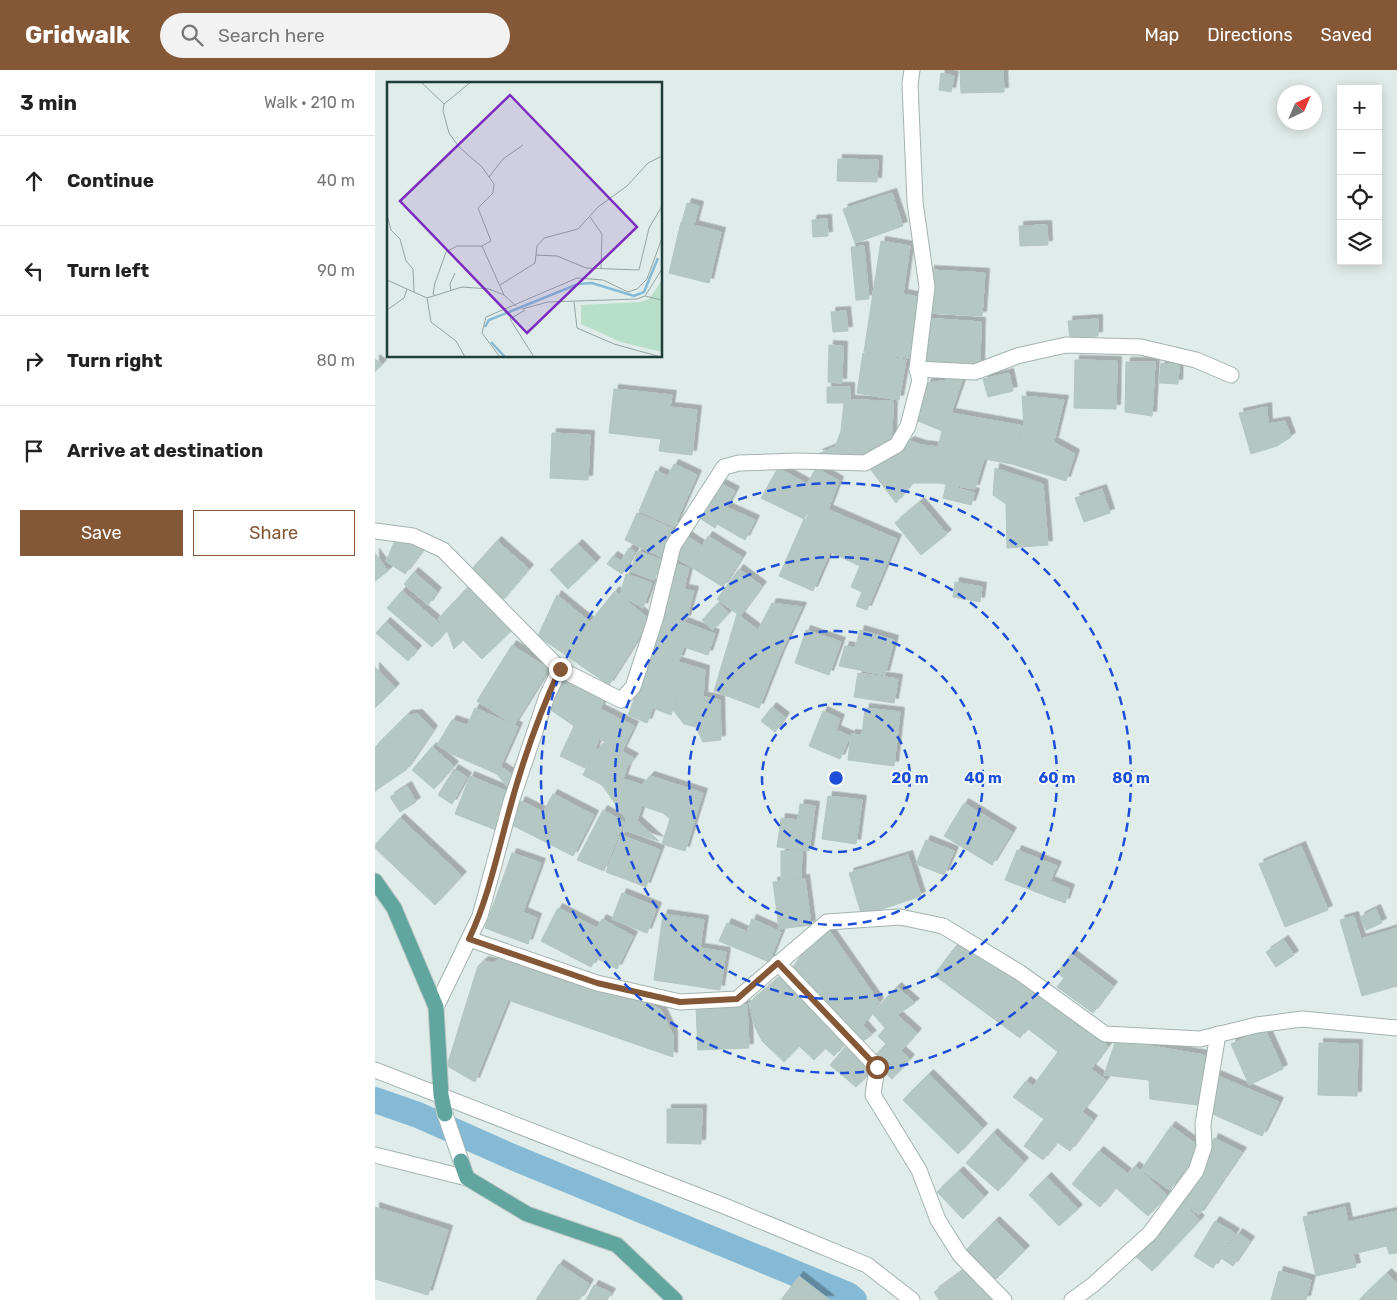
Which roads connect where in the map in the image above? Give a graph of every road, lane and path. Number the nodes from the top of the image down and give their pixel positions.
1 (913, 70) edge
2 (917, 369) junction
3 (1231, 375) dead end
4 (375, 531) edge
5 (560, 669) junction
6 (375, 881) edge
7 (469, 939) junction
8 (778, 963) junction
9 (436, 1007) junction
10 (1397, 1028) edge
11 (1218, 1034) junction
12 (375, 1070) edge
13 (441, 1095) junction
14 (445, 1114) joint
15 (375, 1155) edge
16 (461, 1161) joint
17 (467, 1178) junction
18 (675, 1300) edge
19 (912, 1300) edge
20 (1004, 1300) edge
21 (1072, 1300) edge

1 - 2 street
2 - 3 street
2 - 5 street
4 - 5 street
5 - 7 street
6 - 9 main road
7 - 8 street
7 - 9 street
8 - 11 street
8 - 20 street
9 - 13 main road
10 - 11 street
11 - 21 street
12 - 13 street
13 - 14 main road
13 - 19 street
14 - 16 street
15 - 17 street
16 - 17 main road
17 - 18 main road

